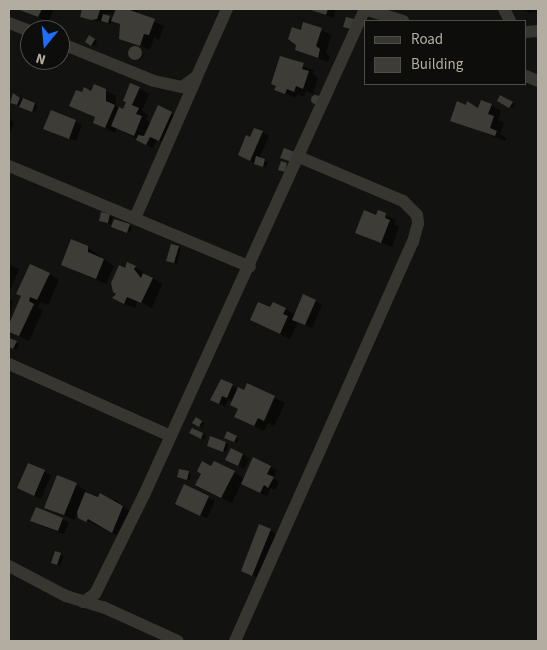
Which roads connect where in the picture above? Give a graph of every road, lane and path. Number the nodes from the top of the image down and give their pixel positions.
1 (227, 9) edge
2 (365, 9) edge
3 (400, 20) edge
4 (70, 47) edge
5 (197, 76) junction
6 (299, 157) junction
7 (9, 166) edge
8 (135, 218) junction
9 (250, 266) junction
10 (9, 364) edge
11 (171, 436) junction
12 (9, 566) edge
13 (95, 594) junction
14 (83, 602) junction
15 (103, 607) junction
16 (176, 641) edge
17 (235, 641) edge

1 - 5 street
2 - 3 street
2 - 6 street
4 - 5 street
5 - 8 street
6 - 9 street
6 - 17 street
7 - 8 street
8 - 9 street
9 - 11 street
10 - 11 street
11 - 13 street
12 - 14 street
13 - 14 street
13 - 15 street
14 - 15 street
15 - 16 street

